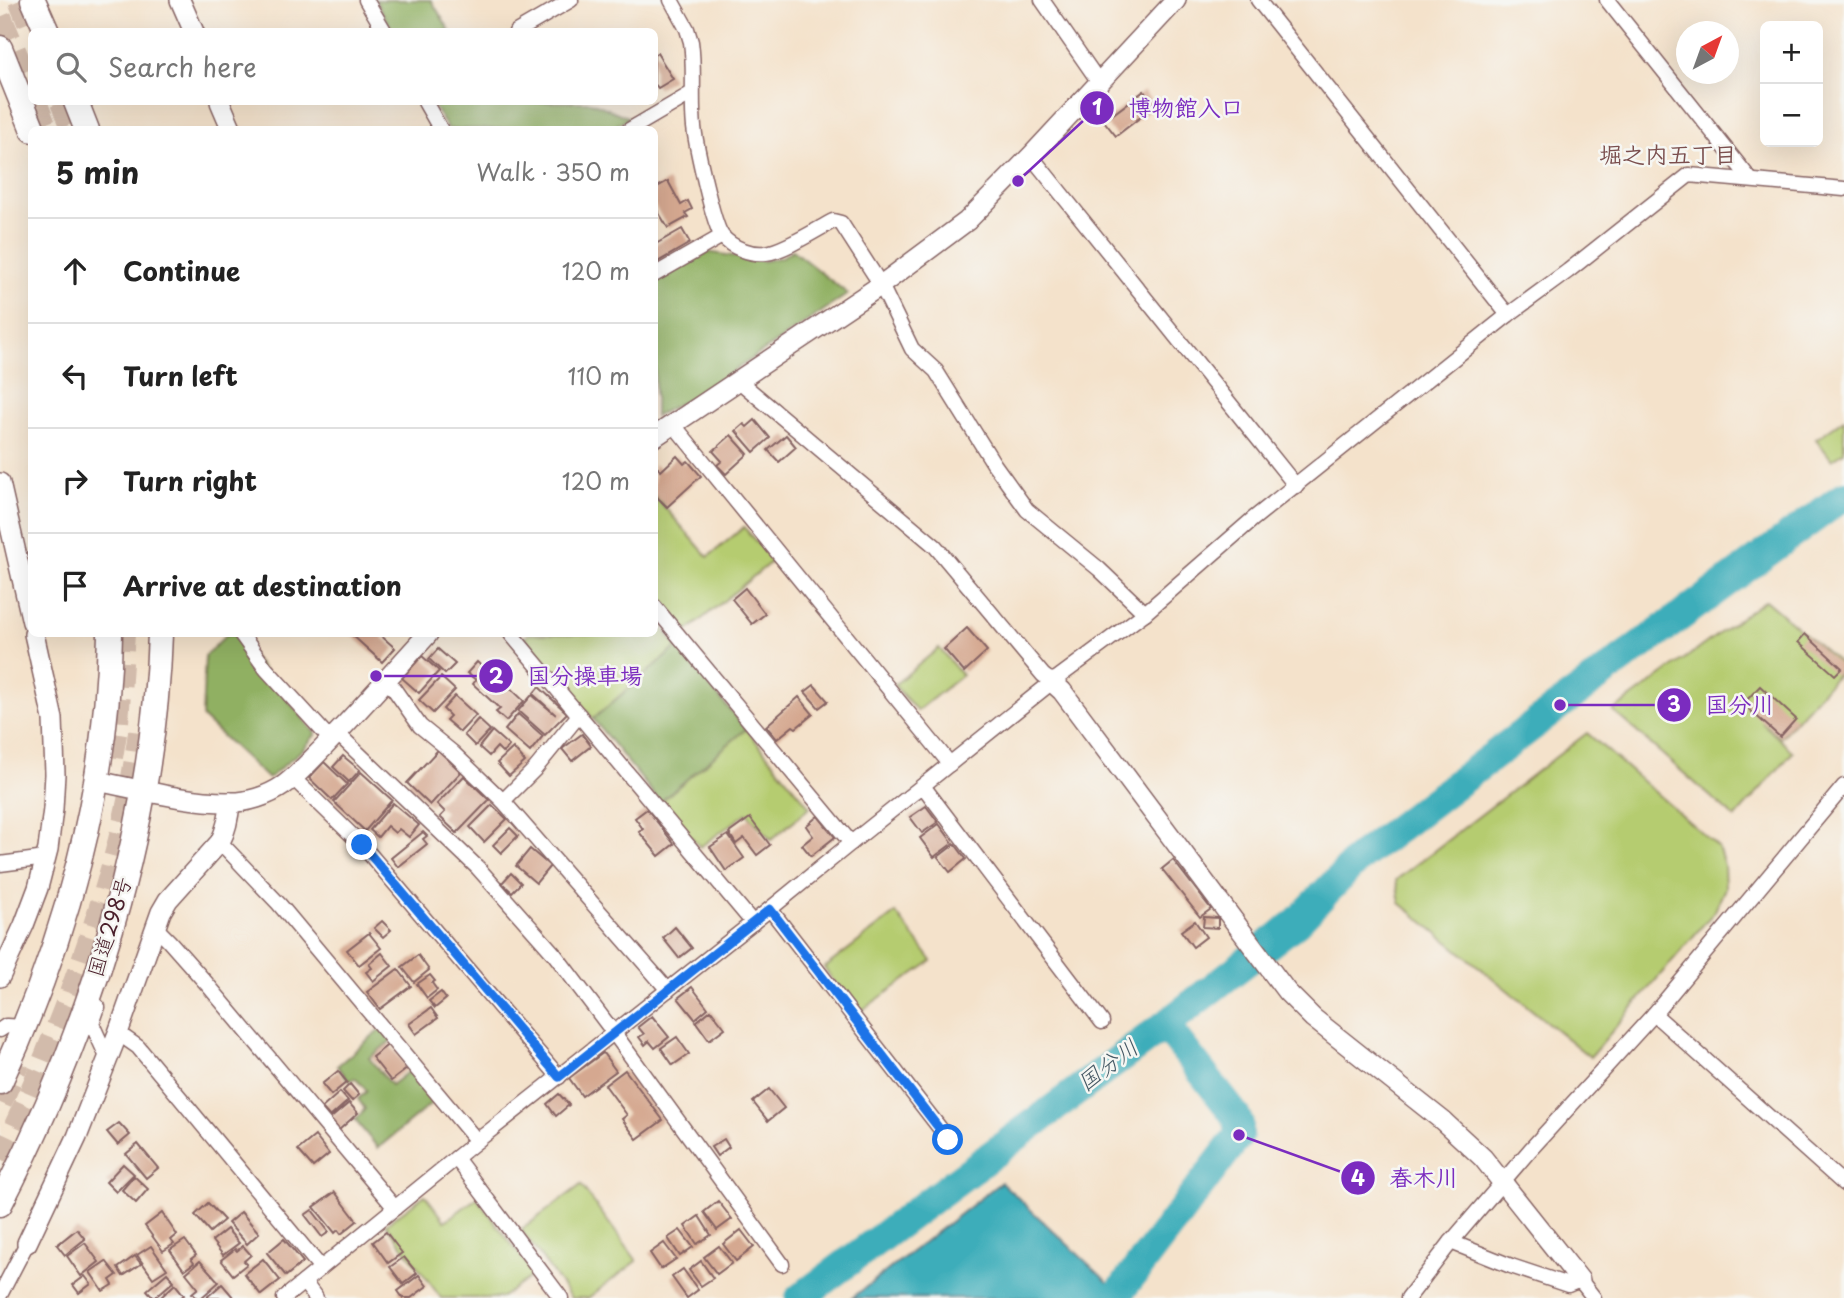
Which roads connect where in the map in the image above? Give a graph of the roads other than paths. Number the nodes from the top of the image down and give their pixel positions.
1 (33, 0) edge
2 (180, 0) edge
3 (366, 0) edge
4 (571, 0) edge
5 (671, 0) edge
6 (1042, 0) edge
7 (1176, 0) edge
8 (1258, 0) edge
9 (1607, 0) edge
10 (45, 28) edge
11 (192, 28) edge
12 (383, 28) edge
13 (523, 28) edge
14 (0, 48) edge
15 (1099, 82) junction
16 (692, 93) junction
17 (77, 105) edge
18 (221, 105) edge
19 (427, 105) edge
20 (31, 126) edge
21 (85, 126) edge
22 (230, 126) edge
23 (439, 126) edge
24 (636, 126) edge
25 (1031, 156) junction
26 (1750, 180) junction
27 (1844, 189) edge
28 (722, 236) junction
29 (658, 273) edge
30 (881, 285) junction
31 (1508, 315) junction
32 (739, 381) junction
33 (673, 425) junction
34 (658, 434) edge
35 (0, 483) edge
36 (1296, 486) junction
37 (28, 605) edge
38 (658, 611) edge
39 (1145, 613) junction
40 (35, 637) edge
41 (110, 637) edge
42 (160, 637) edge
43 (243, 637) edge
44 (425, 637) edge
45 (513, 637) edge
46 (387, 679) junction
47 (1052, 682) junction
48 (579, 715) junction
49 (334, 737) junction
50 (950, 764) junction
51 (293, 778) junction
52 (96, 781) junction
53 (923, 786) junction
54 (1844, 786) edge
55 (144, 790) junction
56 (503, 801) junction
57 (230, 802) junction
58 (220, 842) junction
59 (851, 843) junction
60 (46, 858) junction
61 (0, 864) edge
62 (770, 909) junction
63 (116, 911) junction
64 (752, 923) junction
65 (155, 927) junction
66 (0, 977) edge
67 (668, 990) junction
68 (1654, 1014) junction
69 (1102, 1022) dead end
70 (12, 1029) edge
71 (118, 1033) junction
72 (614, 1033) junction
73 (108, 1059) junction
74 (559, 1077) junction
75 (0, 1082) tunnel mouth
76 (948, 1140) dead end
77 (477, 1141) junction
78 (456, 1158) junction
79 (1503, 1182) junction
80 (1844, 1184) edge
81 (0, 1203) edge
82 (395, 1208) junction
83 (1451, 1242) junction
84 (26, 1243) joint
85 (782, 1264) dead end
86 (321, 1268) junction
87 (1580, 1280) junction
88 (304, 1282) junction
89 (0, 1295) edge
90 (284, 1298) edge
91 (316, 1298) edge
92 (561, 1298) edge
93 (1408, 1298) edge
94 (1594, 1298) edge

1 - 10 highway
2 - 11 street
3 - 12 street
4 - 13 street
5 - 16 street
6 - 15 street
7 - 15 street
8 - 31 street
9 - 26 street
14 - 20 highway
15 - 25 street
16 - 24 street
16 - 28 street
17 - 21 highway
18 - 22 street
19 - 23 street
25 - 30 street
25 - 36 street
26 - 27 street
26 - 31 street
28 - 29 street
28 - 30 street
30 - 32 street
30 - 39 street
31 - 36 street
32 - 33 street
32 - 47 street
33 - 34 street
33 - 50 street
35 - 37 street
36 - 39 street
38 - 59 street
39 - 47 street
40 - 60 street
41 - 52 highway
42 - 55 highway, 国道298号
43 - 49 street
44 - 46 street
45 - 48 street
46 - 49 street
46 - 56 street
47 - 50 street
47 - 79 street
48 - 56 street
48 - 64 street
49 - 51 street
49 - 72 street
50 - 53 street
51 - 57 street
51 - 74 street
52 - 55 street
52 - 70 highway
53 - 59 street
53 - 69 street
54 - 68 street
55 - 57 street
55 - 63 highway, 国道298号
56 - 67 street
57 - 58 street
58 - 65 street
58 - 77 street
59 - 62 street
60 - 61 street
60 - 66 street
62 - 64 street
62 - 76 street
63 - 73 street
63 - 81 highway, 国道298号
64 - 67 street
65 - 71 street
65 - 82 street
67 - 72 street
68 - 79 street
68 - 80 street
70 - 75 highway
71 - 73 street
71 - 86 street
72 - 74 street
72 - 85 street
73 - 84 street
74 - 77 street
77 - 78 street
78 - 82 street
78 - 92 street
79 - 83 street
79 - 87 street
82 - 86 street
83 - 87 street
83 - 93 street
84 - 89 street
86 - 88 street
87 - 94 street
88 - 90 street
88 - 91 street

